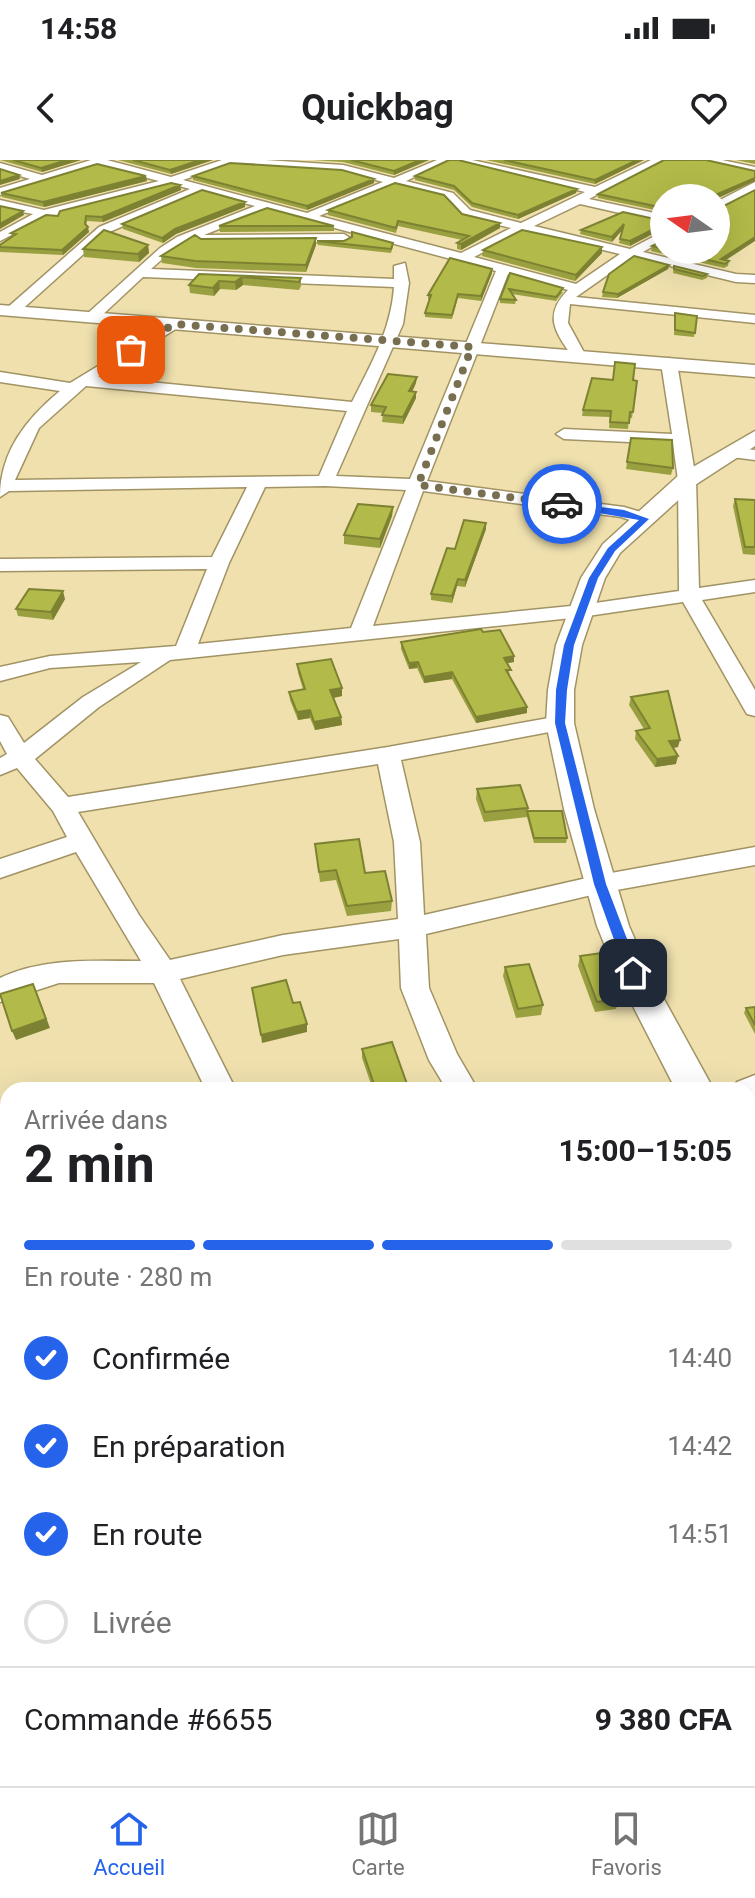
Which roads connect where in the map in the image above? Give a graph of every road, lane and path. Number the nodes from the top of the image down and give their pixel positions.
1 (446, 160) edge
2 (458, 160) edge
3 (501, 160) edge
4 (659, 160) edge
5 (706, 160) edge
6 (100, 161) edge
7 (230, 161) edge
8 (0, 166) edge
9 (486, 166) junction
10 (755, 170) edge
11 (42, 179) junction
12 (171, 181) junction
13 (395, 181) junction
14 (755, 185) edge
15 (200, 189) junction
16 (596, 191) junction
17 (0, 192) edge
18 (730, 199) edge
19 (579, 200) junction
20 (6, 204) edge
21 (266, 206) junction
22 (45, 213) junction
23 (650, 216) edge
24 (307, 217) junction
25 (68, 219) edge
26 (524, 226) junction
27 (97, 228) junction
28 (0, 237) edge
29 (123, 239) edge
30 (181, 240) junction
31 (391, 240) junction
32 (650, 243) edge
33 (149, 247) edge
34 (164, 251) junction
35 (634, 252) junction
36 (461, 258) junction
37 (503, 269) junction
38 (141, 273) junction
39 (755, 279) edge
40 (402, 283) junction
41 (572, 294) junction
42 (6, 310) edge
43 (92, 317) junction
44 (755, 319) edge
45 (174, 324) junction
46 (392, 341) junction
47 (472, 347) junction
48 (579, 356) junction
49 (669, 363) junction
50 (755, 371) edge
51 (0, 377) edge
52 (80, 384) junction
53 (357, 407) junction
54 (564, 434) dead end
55 (755, 437) edge
56 (681, 439) junction
57 (742, 454) edge
58 (687, 480) junction
59 (325, 481) junction
60 (257, 485) junction
61 (418, 485) junction
62 (1, 488) edge
63 (645, 519) junction
64 (219, 563) junction
65 (0, 565) edge
66 (755, 586) edge
67 (689, 595) junction
68 (581, 611) junction
69 (360, 633) junction
70 (174, 652) junction
71 (0, 674) edge
72 (755, 709) edge
73 (0, 722) edge
74 (560, 723) junction
75 (388, 755) junction
76 (11, 763) edge
77 (62, 806) junction
78 (84, 840) junction
79 (755, 856) edge
80 (0, 869) edge
81 (600, 884) junction
82 (414, 927) junction
83 (163, 972) junction
84 (0, 991) edge
85 (217, 1082) edge
86 (458, 1082) edge
87 (691, 1082) edge

1 - 13 street
2 - 9 street
3 - 9 street
4 - 16 street
5 - 10 street
6 - 11 street
6 - 12 street
7 - 12 street
7 - 13 street
8 - 11 street
9 - 16 street
11 - 17 street
12 - 15 street
12 - 22 street
13 - 24 street
13 - 26 street
14 - 18 street
15 - 21 street
15 - 27 street
16 - 19 street
17 - 20 street
19 - 23 street
19 - 26 street
20 - 22 street
21 - 24 street
21 - 30 street
22 - 25 street
22 - 28 street
24 - 31 street
26 - 35 street
26 - 36 street
27 - 29 street
27 - 42 street
30 - 31 street
30 - 34 street
31 - 36 street
31 - 40 street
32 - 35 street
33 - 34 street
34 - 38 street
35 - 39 street
35 - 41 street
36 - 37 street
37 - 41 street
37 - 47 street
38 - 40 street
38 - 43 street
40 - 46 street
41 - 44 street
41 - 48 street
42 - 43 street
43 - 45 street
45 - 46 street
45 - 52 street
46 - 47 street
46 - 53 street
47 - 48 street
47 - 61 street
48 - 49 street
49 - 50 street
49 - 56 street
51 - 52 street
52 - 53 street
52 - 62 street
53 - 59 street
54 - 56 street
55 - 57 street
56 - 58 street
57 - 58 street
58 - 63 street
58 - 67 street
59 - 60 street
59 - 61 street
60 - 62 street
60 - 64 street
61 - 63 street
61 - 69 street
63 - 68 street
64 - 65 street
64 - 70 street
66 - 67 street
67 - 68 street
67 - 72 street
68 - 69 street
68 - 74 street
69 - 70 street
70 - 71 street
70 - 76 street
73 - 76 street
74 - 75 street
74 - 81 street
75 - 77 street
75 - 82 street
76 - 77 street
77 - 78 street
78 - 80 street
78 - 83 street
79 - 81 street
81 - 82 street
81 - 87 street
82 - 83 street
82 - 86 street
83 - 84 street
83 - 85 street

